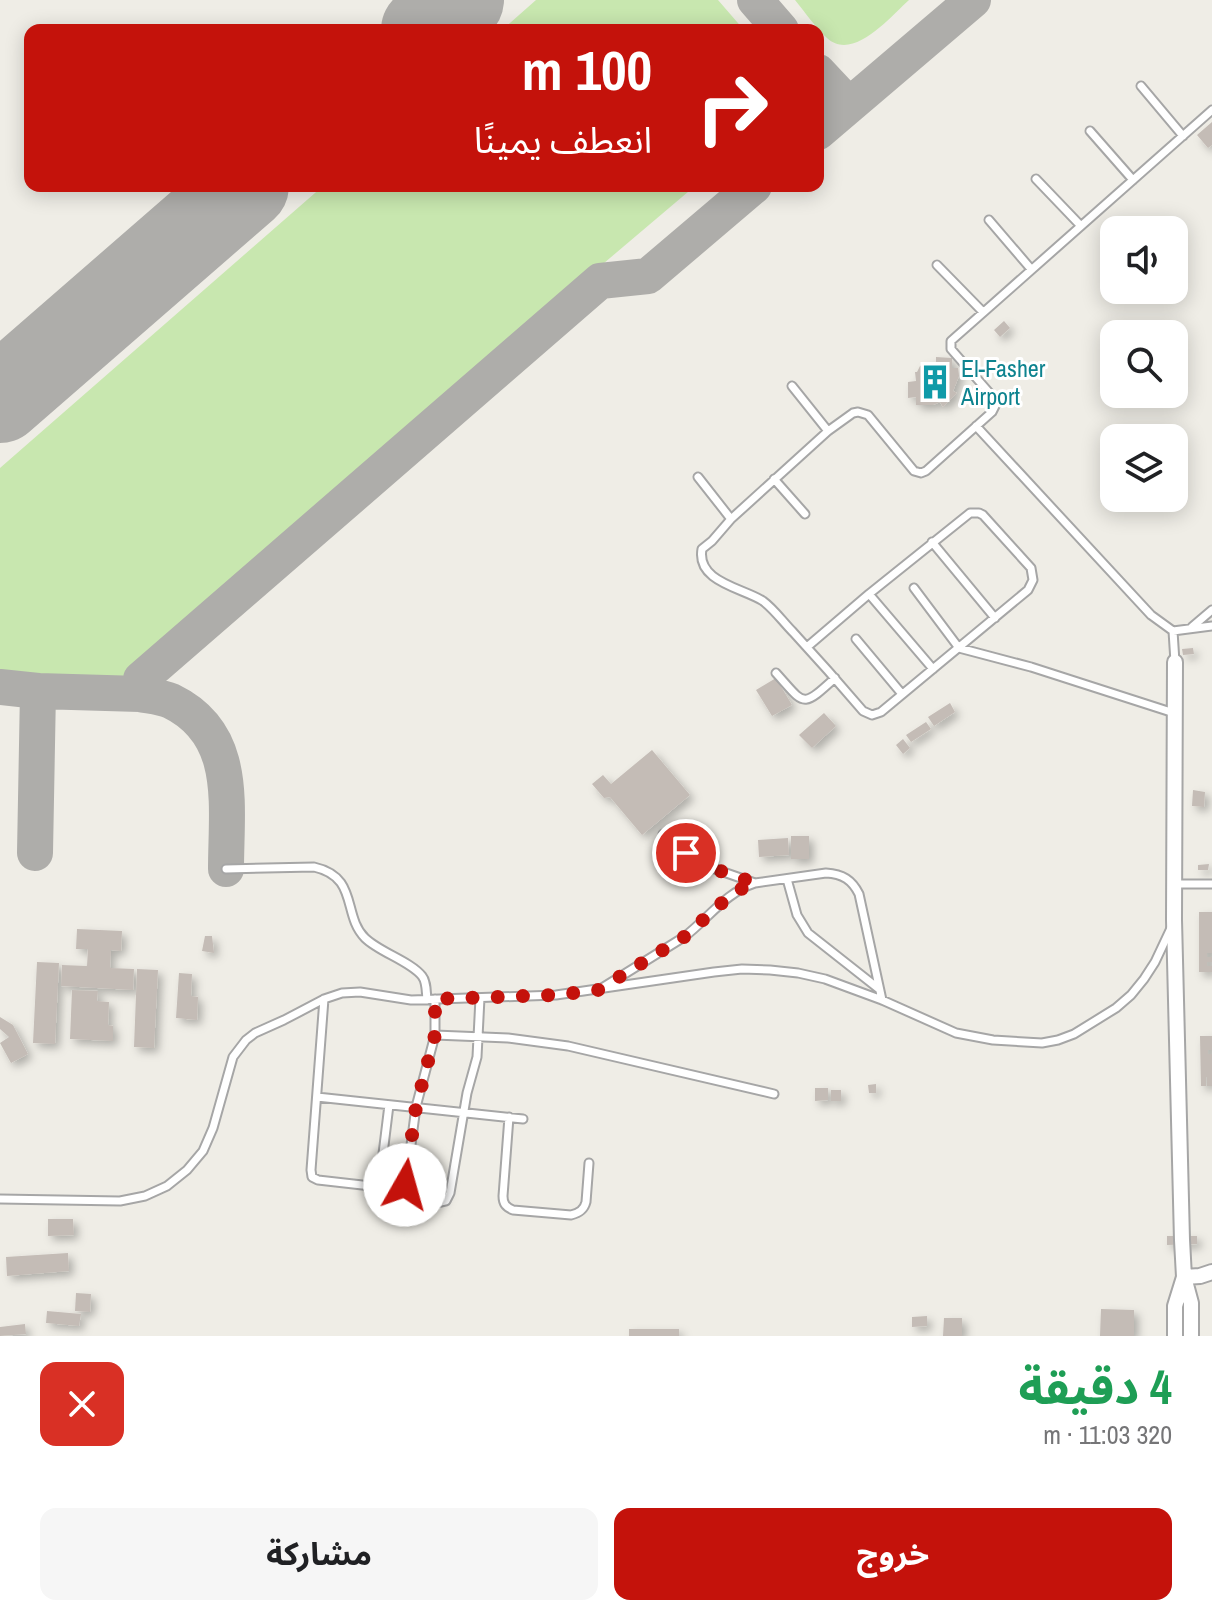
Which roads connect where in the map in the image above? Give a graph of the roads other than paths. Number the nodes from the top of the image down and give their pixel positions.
1 (1141, 86) dead end
2 (1212, 110) edge
3 (1090, 131) dead end
4 (1183, 136) junction
5 (1036, 179) dead end
6 (1133, 180) junction
7 (989, 220) dead end
8 (1081, 226) junction
9 (937, 265) dead end
10 (1031, 269) junction
11 (983, 312) junction
12 (792, 386) dead end
13 (976, 426) junction
14 (828, 431) junction
15 (698, 477) dead end
16 (774, 479) junction
17 (805, 514) dead end
18 (731, 519) junction
19 (932, 542) junction
20 (914, 588) dead end
21 (869, 594) junction
22 (1212, 610) edge
23 (995, 618) junction
24 (1212, 626) edge
25 (1190, 628) junction
26 (1173, 631) junction
27 (856, 639) dead end
28 (807, 647) junction
29 (959, 648) junction
30 (1175, 662) joint
31 (933, 669) junction
32 (776, 673) dead end
33 (835, 678) junction
34 (902, 694) junction
35 (1174, 713) junction
36 (663, 834) dead end
37 (226, 869) dead end
38 (787, 879) junction
39 (755, 883) junction
40 (1175, 884) junction
41 (1212, 884) edge
42 (1174, 920) junction
43 (598, 990) junction
44 (880, 990) junction
45 (480, 998) junction
46 (324, 999) junction
47 (431, 1000) junction
48 (882, 1000) junction
49 (435, 1035) junction
50 (478, 1036) junction
51 (774, 1094) dead end
52 (317, 1097) junction
53 (389, 1105) junction
54 (416, 1107) junction
55 (464, 1113) junction
56 (509, 1117) junction
57 (523, 1119) dead end
58 (589, 1163) dead end
59 (0, 1199) edge
60 (1212, 1272) edge
61 (1184, 1277) junction
62 (1175, 1336) edge
63 (1191, 1336) edge

1 - 4 lane
2 - 4 lane
3 - 6 lane
4 - 6 lane
5 - 8 lane
6 - 8 lane
7 - 10 lane
8 - 10 lane
9 - 11 lane
10 - 11 lane
11 - 13 lane
12 - 14 lane
13 - 14 lane
13 - 26 lane
14 - 16 lane
15 - 18 lane
16 - 17 lane
16 - 18 lane
18 - 28 lane
19 - 21 lane
19 - 23 lane
19 - 23 lane
20 - 29 lane
21 - 28 lane
21 - 31 lane
22 - 25 lane
23 - 29 lane
24 - 25 lane
25 - 26 lane
26 - 30 lane
27 - 34 lane
28 - 33 lane
29 - 31 lane
29 - 35 lane
30 - 35 street
31 - 34 lane
32 - 33 lane
33 - 34 lane
35 - 40 street
36 - 39 lane
37 - 47 lane
38 - 39 lane
38 - 44 lane
38 - 44 lane
39 - 43 lane
40 - 41 lane
40 - 42 street
42 - 48 lane
42 - 61 street
43 - 45 lane
43 - 48 lane
44 - 48 lane
45 - 47 lane
45 - 50 lane
46 - 47 lane
46 - 52 lane
46 - 59 lane
47 - 49 lane
49 - 50 lane
49 - 54 lane
50 - 51 lane
50 - 55 lane
52 - 53 lane
52 - 53 lane
53 - 54 lane
54 - 55 lane
54 - 55 lane
55 - 56 lane
56 - 57 lane
56 - 58 lane
60 - 61 street
61 - 62 street
61 - 63 street

